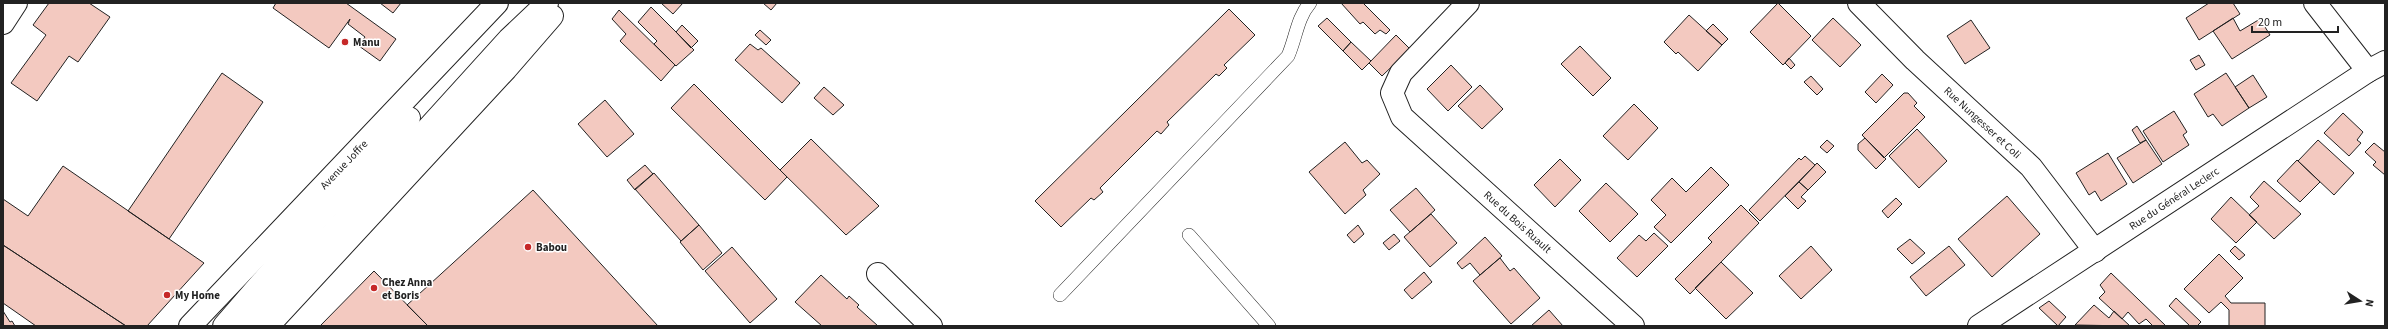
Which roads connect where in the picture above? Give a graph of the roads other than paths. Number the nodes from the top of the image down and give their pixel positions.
1 (16, 3) edge
2 (497, 3) edge
3 (513, 3) edge
4 (548, 3) edge
5 (563, 3) edge
6 (1310, 3) edge
7 (1468, 3) edge
8 (1859, 3) edge
9 (2314, 3) edge
10 (3, 23) edge
11 (2385, 51) edge
12 (2377, 66) edge
13 (310, 213) junction
14 (1189, 235) dead end
15 (2095, 251) junction
16 (878, 274) dead end
17 (1060, 295) dead end
18 (190, 326) edge
19 (224, 326) edge
20 (243, 326) edge
21 (268, 326) edge
22 (931, 326) edge
23 (1269, 326) edge
24 (1633, 326) edge
25 (1979, 326) edge

1 - 10 main road
2 - 13 main road, Avenue Joffre
3 - 13 main road, Avenue Joffre
4 - 20 main road
5 - 21 main road
6 - 17 lane
7 - 24 main road, Rue du Bois Ruault
8 - 15 main road, Rue Nungesser et Coli
9 - 12 main road
11 - 12 main road, Rue du Général Leclerc
12 - 15 main road, Rue du Général Leclerc
13 - 18 main road, Avenue Joffre
13 - 19 main road, Avenue Joffre
14 - 23 lane
15 - 25 main road, Rue du Général Leclerc
16 - 22 main road

